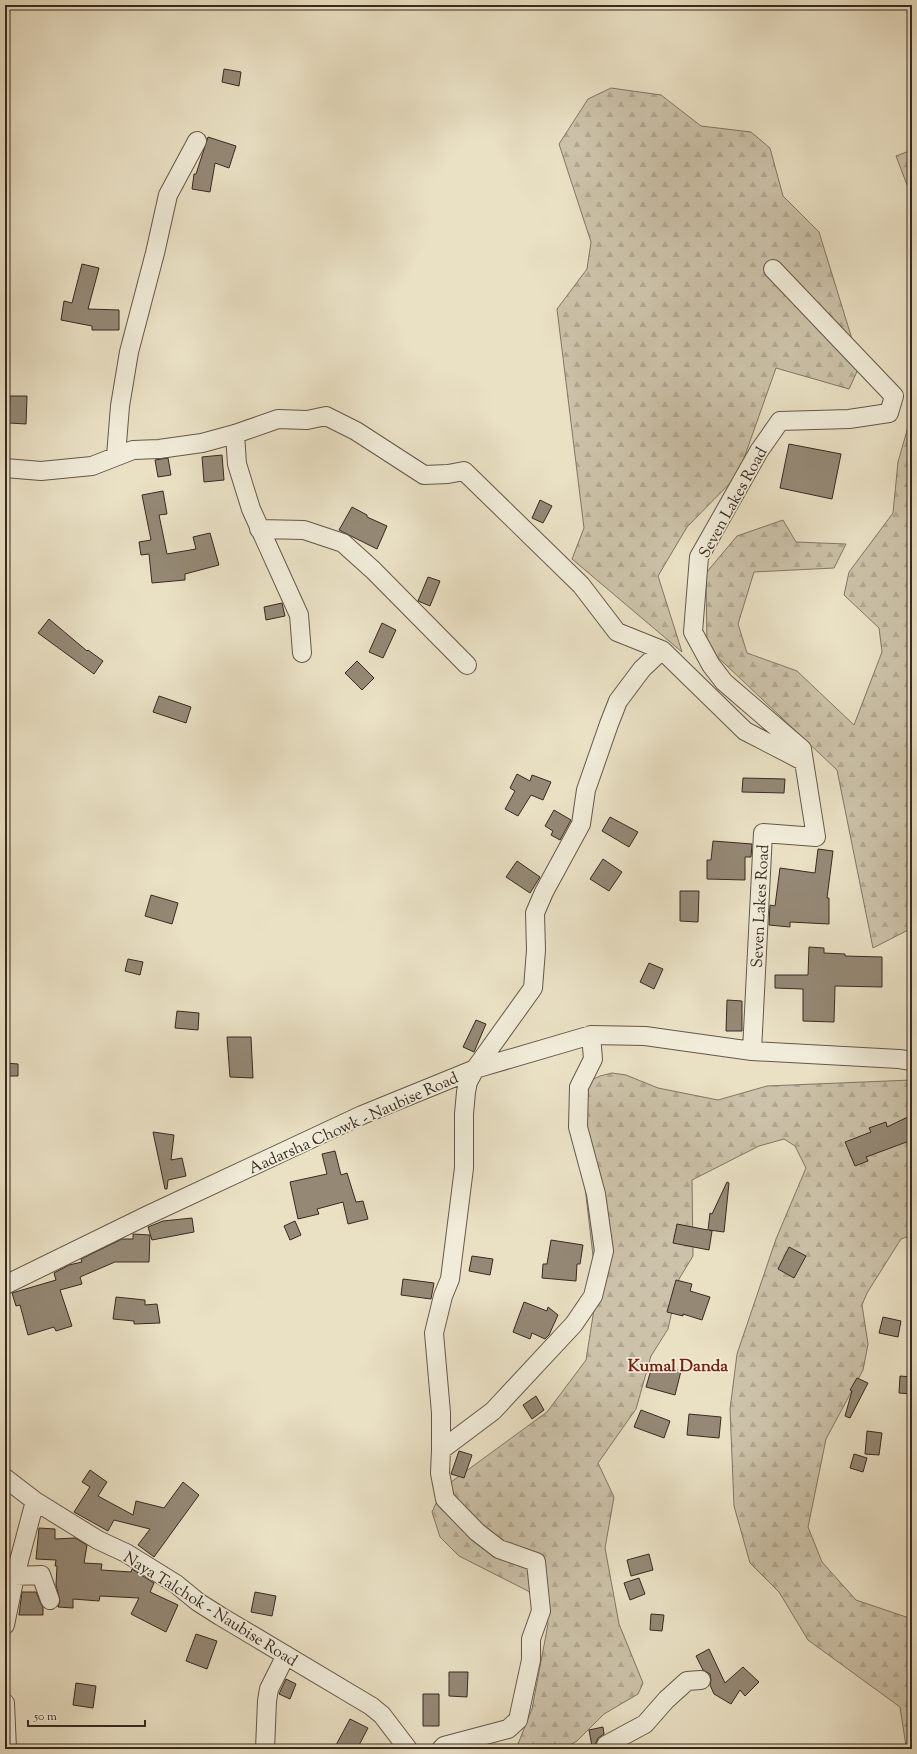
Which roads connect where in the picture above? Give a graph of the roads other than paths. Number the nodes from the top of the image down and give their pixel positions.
1 (197, 141) dead end
2 (773, 269) dead end
3 (235, 434) junction
4 (116, 456) junction
5 (5, 468) edge
6 (259, 529) junction
7 (662, 650) junction
8 (302, 653) dead end
9 (467, 665) dead end
10 (803, 761) junction
11 (591, 1035) junction
12 (752, 1051) junction
13 (912, 1061) edge
14 (475, 1069) junction
15 (5, 1285) edge
16 (441, 1450) junction
17 (5, 1478) edge
18 (35, 1500) junction
19 (15, 1576) junction
20 (50, 1600) dead end
21 (5, 1625) edge
22 (286, 1655) junction
23 (702, 1680) dead end
24 (5, 1703) edge
25 (7, 1749) edge
26 (265, 1749) edge
27 (408, 1749) edge
28 (441, 1749) edge
29 (605, 1749) edge

1 - 4 street
2 - 10 street, Seven Lakes Road
3 - 4 street
3 - 6 street
3 - 7 street
4 - 5 street
6 - 8 street
6 - 9 street
7 - 10 street
7 - 14 street
10 - 12 street, Seven Lakes Road
11 - 12 street, Aadarsha Chowk - Naubise Road
11 - 14 street, Aadarsha Chowk - Naubise Road
11 - 16 street
12 - 13 street, Aadarsha Chowk - Naubise Road
14 - 15 street, Aadarsha Chowk - Naubise Road
14 - 16 street
16 - 28 street
17 - 18 street, Naya Talchok - Naubise Road
18 - 19 street
18 - 22 street, Naya Talchok - Naubise Road
19 - 20 street
19 - 21 street
22 - 26 street
22 - 27 street, Naya Talchok - Naubise Road
23 - 29 street
24 - 25 street

